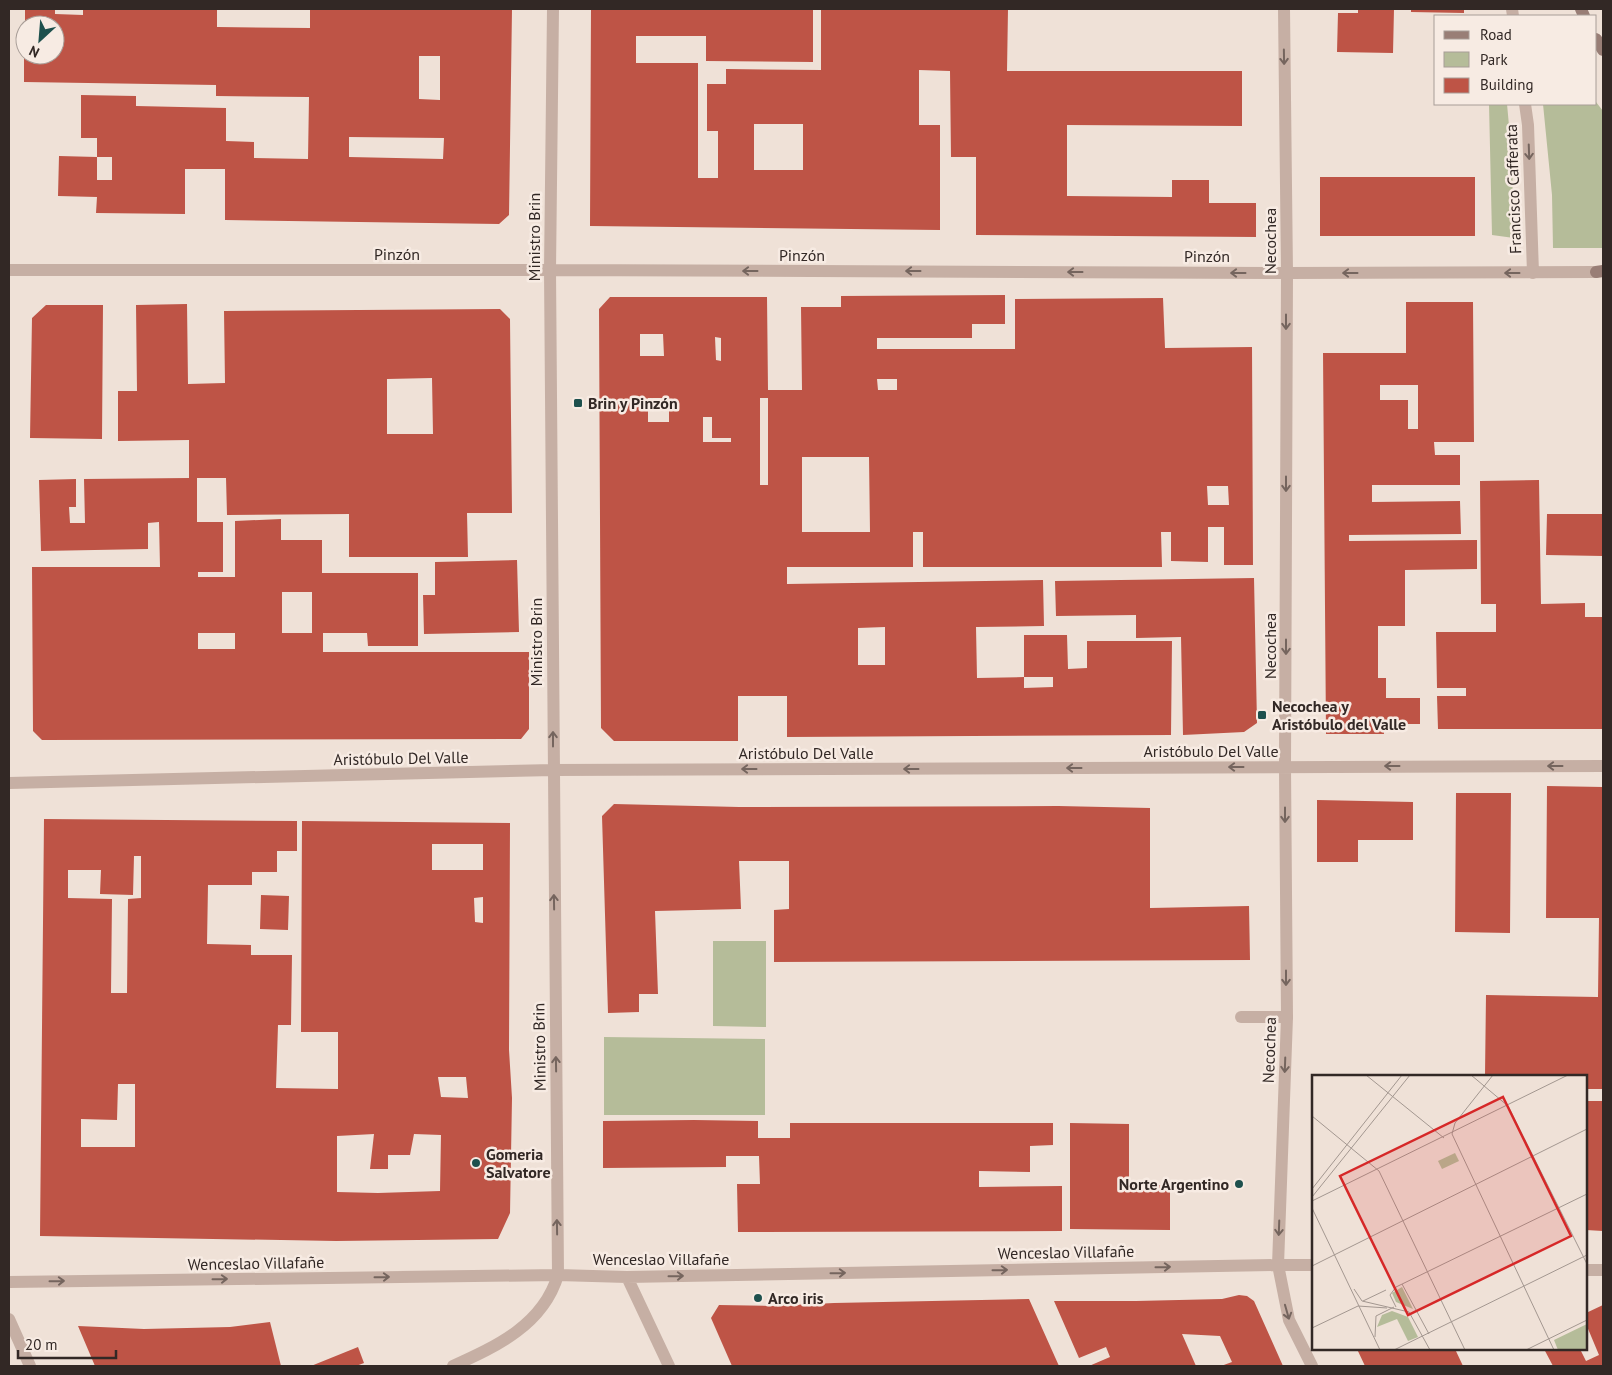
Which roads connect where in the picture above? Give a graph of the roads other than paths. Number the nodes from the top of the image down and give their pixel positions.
1 (553, 9) edge
2 (1284, 9) edge
3 (1525, 105) edge
4 (9, 270) edge
5 (550, 270) junction
6 (1600, 271) edge
7 (1286, 273) junction
8 (1532, 273) junction
9 (1603, 766) edge
10 (1285, 767) junction
11 (553, 770) junction
12 (9, 783) edge
13 (1286, 1016) junction
14 (1241, 1017) dead end
15 (1278, 1265) junction
16 (1312, 1265) edge
17 (1587, 1270) edge
18 (1603, 1270) edge
19 (558, 1276) junction
20 (627, 1277) junction
21 (9, 1282) edge
22 (9, 1319) edge
23 (30, 1366) edge
24 (453, 1366) edge
25 (670, 1366) edge
26 (1312, 1366) edge

1 - 5 street, Ministro Brin
2 -> 7 street, Necochea
3 -> 8 street, Francisco Cafferata
4 - 5 street, Pinzón
7 -> 5 street, Pinzón
11 -> 5 street, Ministro Brin
6 - 8 street, Pinzón
8 -> 7 street, Pinzón
7 -> 10 street, Necochea
9 -> 10 street, Aristóbulo Del Valle
10 -> 11 street, Aristóbulo Del Valle
10 -> 13 street, Necochea
11 - 12 street, Aristóbulo Del Valle
19 -> 11 street, Ministro Brin
13 - 14 street
13 -> 15 street, Necochea
15 - 16 street, Wenceslao Villafañe
20 -> 15 street, Wenceslao Villafañe
15 -> 26 street, Necochea
17 - 18 street
19 - 20 street, Wenceslao Villafañe
21 -> 19 street, Wenceslao Villafañe
19 - 24 street
20 - 25 street
22 - 23 street

